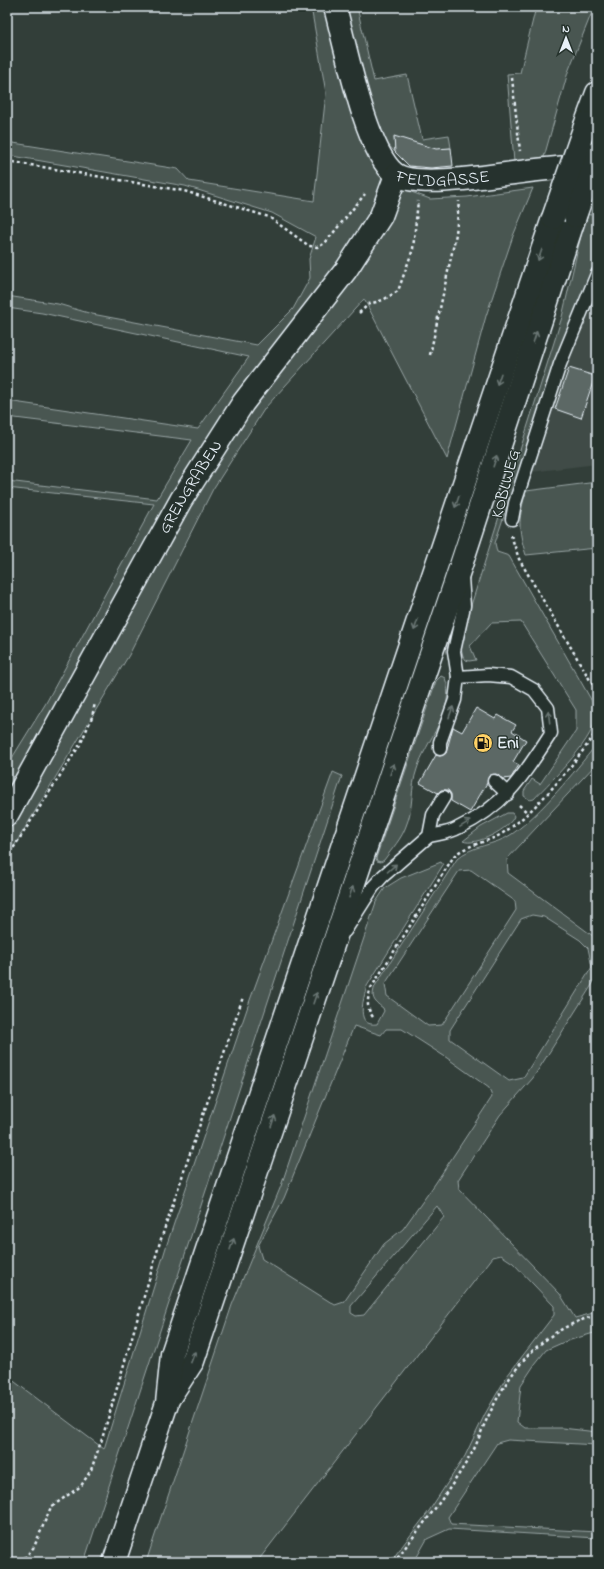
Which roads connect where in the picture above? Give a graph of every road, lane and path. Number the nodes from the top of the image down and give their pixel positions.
1 (335, 7) edge
2 (512, 78) dead end
3 (597, 93) edge
4 (597, 153) edge
5 (7, 161) edge
6 (597, 164) edge
7 (523, 172) junction
8 (396, 175) junction
9 (418, 180) junction
10 (457, 180) junction
11 (369, 189) dead end
12 (597, 274) edge
13 (359, 313) dead end
14 (430, 355) dead end
15 (512, 519) joint
16 (461, 565) junction
17 (458, 677) junction
18 (597, 692) edge
19 (92, 717) dead end
20 (597, 731) edge
21 (440, 749) dead end
22 (494, 781) dead end
23 (508, 794) junction
24 (444, 797) dead end
25 (7, 815) edge
26 (429, 836) junction
27 (7, 858) edge
28 (330, 956) junction
29 (243, 997) dead end
30 (373, 1017) dead end
31 (597, 1315) edge
32 (167, 1403) junction
33 (7, 1560) edge
34 (114, 1562) edge
35 (394, 1562) edge

1 - 8 main road, FELDGASSE
2 - 7 path
3 -> 32 main road, bridge
16 -> 4 main road, bridge
5 - 11 path
6 - 7 main road, FELDGASSE
7 - 10 main road, FELDGASSE
8 - 9 main road, FELDGASSE
8 - 25 main road, GRENGRABEN
9 - 10 main road, FELDGASSE
9 - 13 path
10 - 14 path
12 - 15 lane, KOBLWEG
15 - 18 path, KOBLWEG
16 - 17 lane
28 -> 16 main road
21 -> 17 lane
23 -> 17 lane
19 - 27 path
20 - 30 path
22 - 23 lane
26 -> 23 lane
24 - 26 lane
28 -> 26 lane
32 -> 28 main road
29 - 33 path
31 - 35 path
32 - 34 main road

